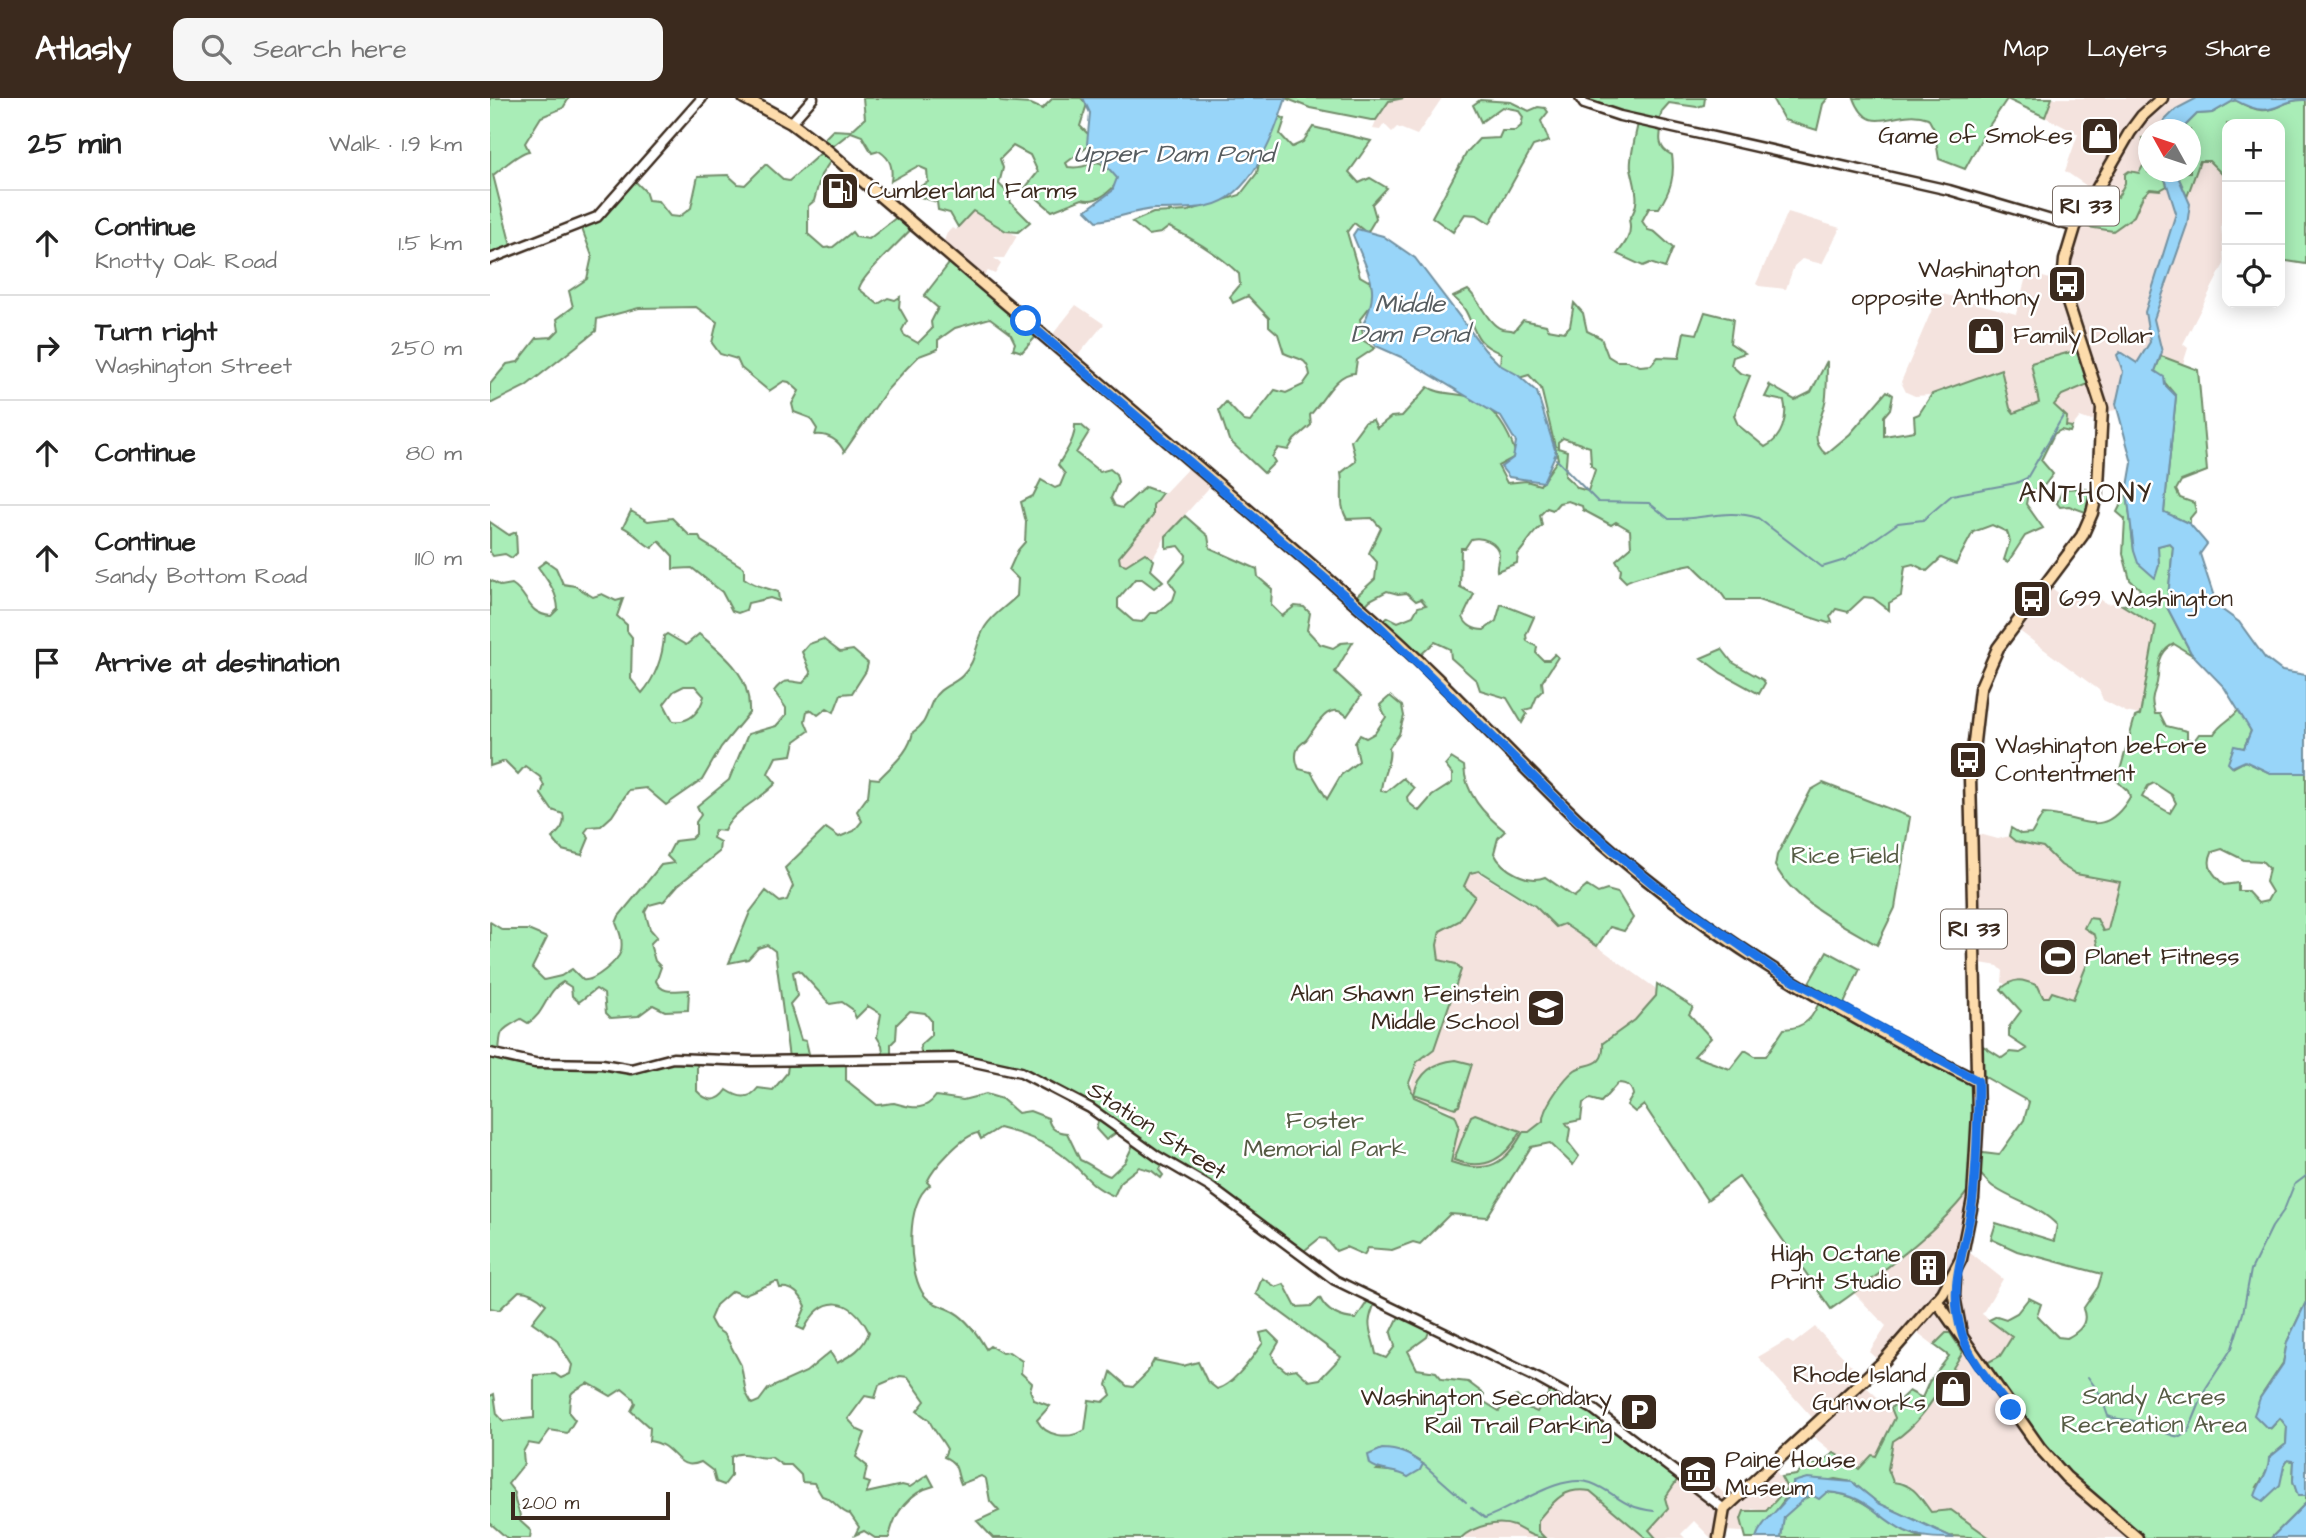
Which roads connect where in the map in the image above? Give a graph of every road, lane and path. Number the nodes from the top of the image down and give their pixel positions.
1 (702, 98) edge
2 (744, 98) edge
3 (813, 98) edge
4 (1580, 98) edge
5 (2162, 98) edge
6 (791, 123) junction
7 (2074, 227) junction
8 (490, 259) edge
9 (490, 1053) edge
10 (1978, 1081) junction
11 (1955, 1275) junction
12 (1936, 1300) junction
13 (1962, 1337) junction
14 (1724, 1508) junction
15 (1719, 1538) edge
16 (2137, 1538) edge

1 - 8 street
2 - 6 main road
3 - 6 street
4 - 7 street
5 - 7 main road, RI 33
6 - 10 main road
7 - 10 main road, RI 33
9 - 14 street, Station Street
10 - 11 main road, RI 33
11 - 12 main road, RI 33
11 - 13 main road, RI 33
12 - 13 main road, RI 33
12 - 14 main road
13 - 16 main road, RI 33
14 - 15 main road

